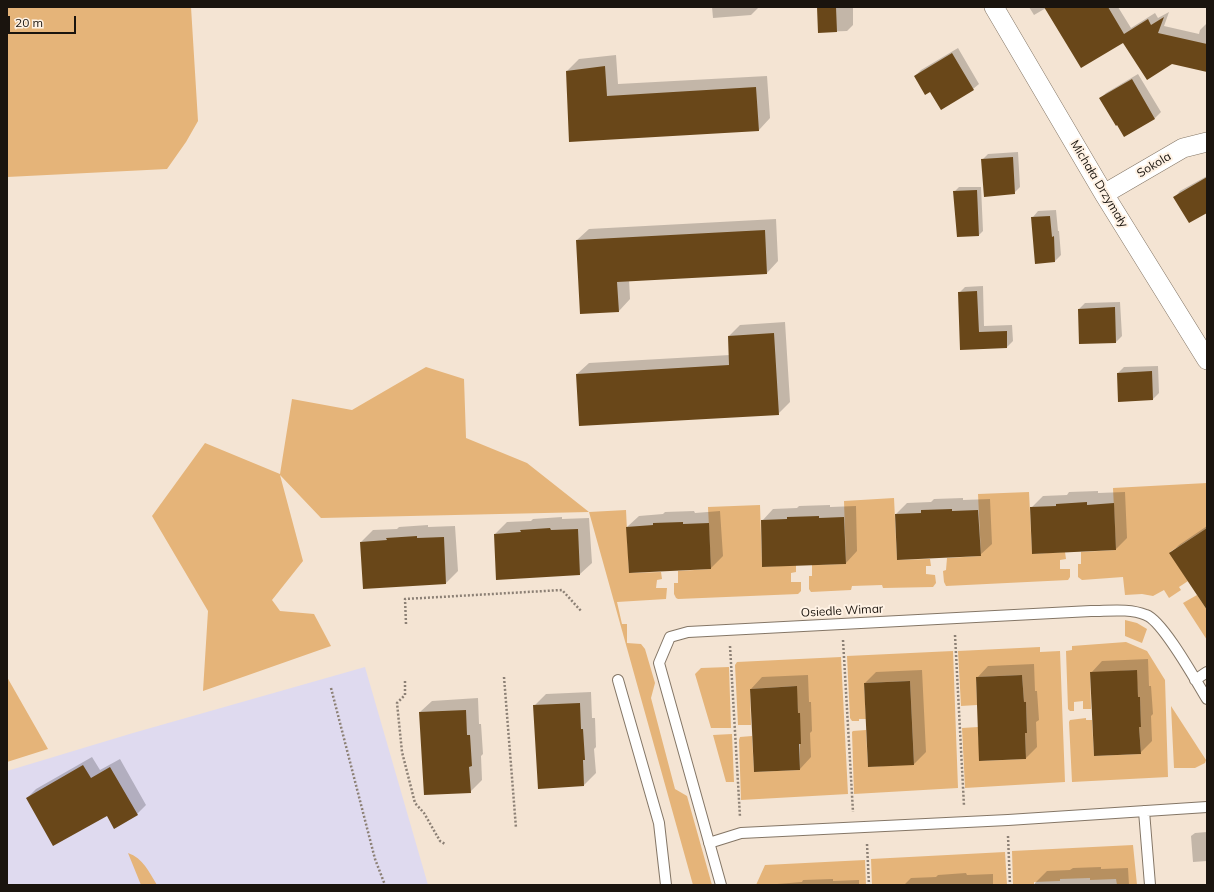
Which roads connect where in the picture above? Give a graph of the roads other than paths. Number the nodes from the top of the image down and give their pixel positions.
1 (994, 7) edge
2 (1207, 142) edge
3 (1104, 194) junction
4 (1207, 360) edge
5 (1207, 672) edge
6 (618, 680) dead end
7 (1195, 680) junction
8 (1207, 699) edge
9 (1207, 808) edge
10 (1144, 811) junction
11 (709, 843) junction
12 (666, 885) edge
13 (721, 885) edge
14 (1150, 885) edge

1 - 3 street, Michała Drzymały
2 - 3 street, Sokola
3 - 4 street, Michała Drzymały
5 - 7 lane
6 - 12 lane
7 - 8 lane, Osiedle Wimar
7 - 11 lane, Osiedle Wimar
9 - 10 lane
10 - 11 lane
10 - 14 lane
11 - 13 lane, Osiedle Wimar

